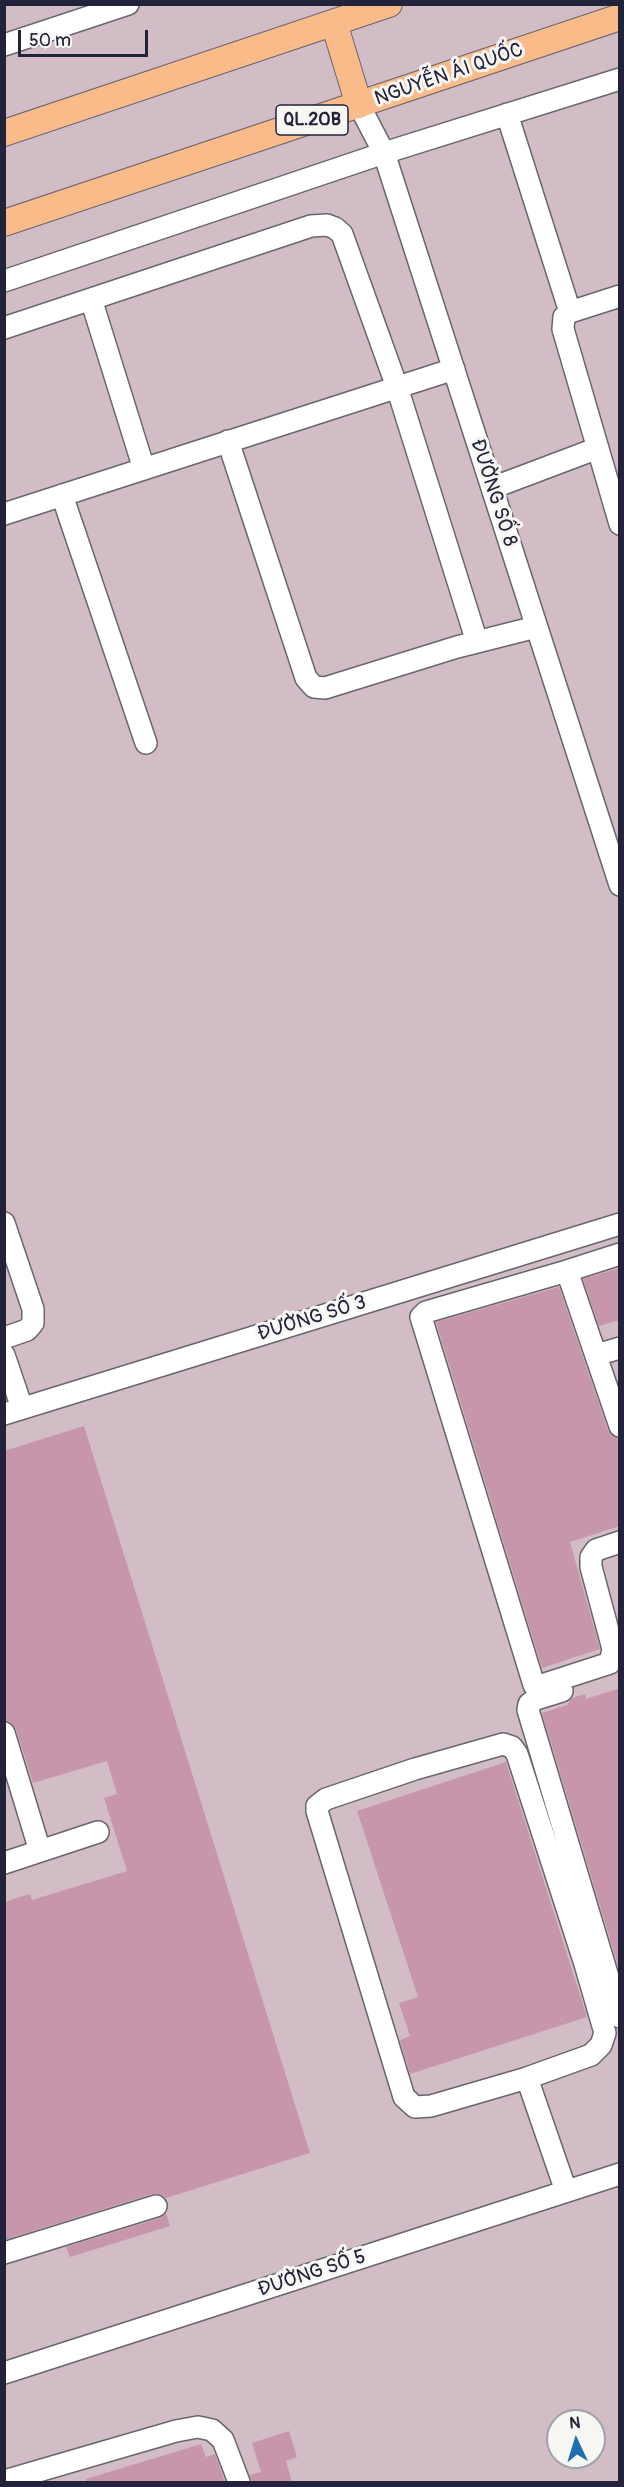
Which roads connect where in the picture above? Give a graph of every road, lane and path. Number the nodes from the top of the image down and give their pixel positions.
1 (128, 4) edge
2 (374, 7) edge
3 (620, 17) edge
4 (334, 23) junction
5 (4, 45) edge
6 (620, 79) edge
7 (359, 105) junction
8 (507, 114) junction
9 (4, 133) edge
10 (384, 153) junction
11 (4, 223) edge
12 (4, 281) edge
13 (620, 296) edge
14 (91, 299) junction
15 (570, 312) junction
16 (4, 328) edge
17 (453, 369) junction
18 (397, 387) junction
19 (228, 441) junction
20 (598, 448) junction
21 (144, 469) junction
22 (492, 488) junction
23 (62, 495) junction
24 (4, 514) edge
25 (620, 524) edge
26 (536, 627) junction
27 (477, 642) junction
28 (146, 743) dead end
29 (619, 884) edge
30 (4, 1223) edge
31 (620, 1224) edge
32 (620, 1254) edge
33 (567, 1271) junction
34 (4, 1338) edge
35 (620, 1348) edge
36 (4, 1355) edge
37 (596, 1355) junction
38 (13, 1411) edge
39 (620, 1426) edge
40 (620, 1542) edge
41 (620, 1673) edge
42 (4, 1733) edge
43 (98, 1832) dead end
44 (40, 1851) junction
45 (4, 1863) edge
46 (620, 2017) edge
47 (527, 2078) junction
48 (620, 2174) edge
49 (566, 2192) junction
50 (156, 2206) dead end
51 (4, 2253) edge
52 (4, 2373) edge
53 (4, 2481) edge
54 (239, 2482) edge

1 - 5 street
2 - 4 main road
3 - 7 main road, NGUYỄN ÁI QUỐC / QL.20B
4 - 7 main road
4 - 9 main road
6 - 8 street
7 - 10 street, ĐƯỜNG SỐ 8
7 - 11 main road, NGUYỄN ÁI QUỐC / QL.20B
8 - 10 street
8 - 15 street
10 - 12 street
10 - 17 street, ĐƯỜNG SỐ 8
13 - 15 street
14 - 16 street
14 - 18 street
14 - 21 street
15 - 20 street
17 - 18 street
17 - 22 street, ĐƯỜNG SỐ 8
18 - 19 street
18 - 27 street
19 - 21 street
19 - 27 street
20 - 22 street
20 - 25 street
21 - 23 street
22 - 26 street, ĐƯỜNG SỐ 8
23 - 24 street
23 - 28 street
26 - 27 street
26 - 29 street, ĐƯỜNG SỐ 8
30 - 34 street
31 - 38 street, ĐƯỜNG SỐ 3
32 - 33 street
33 - 37 street
33 - 40 street
35 - 37 street
36 - 38 street
37 - 39 street
41 - 46 street
42 - 44 street
43 - 44 street
44 - 45 street
47 - 47 street
47 - 49 street
48 - 49 street, ĐƯỜNG SỐ 5
49 - 52 street, ĐƯỜNG SỐ 5
50 - 51 street
53 - 54 street

